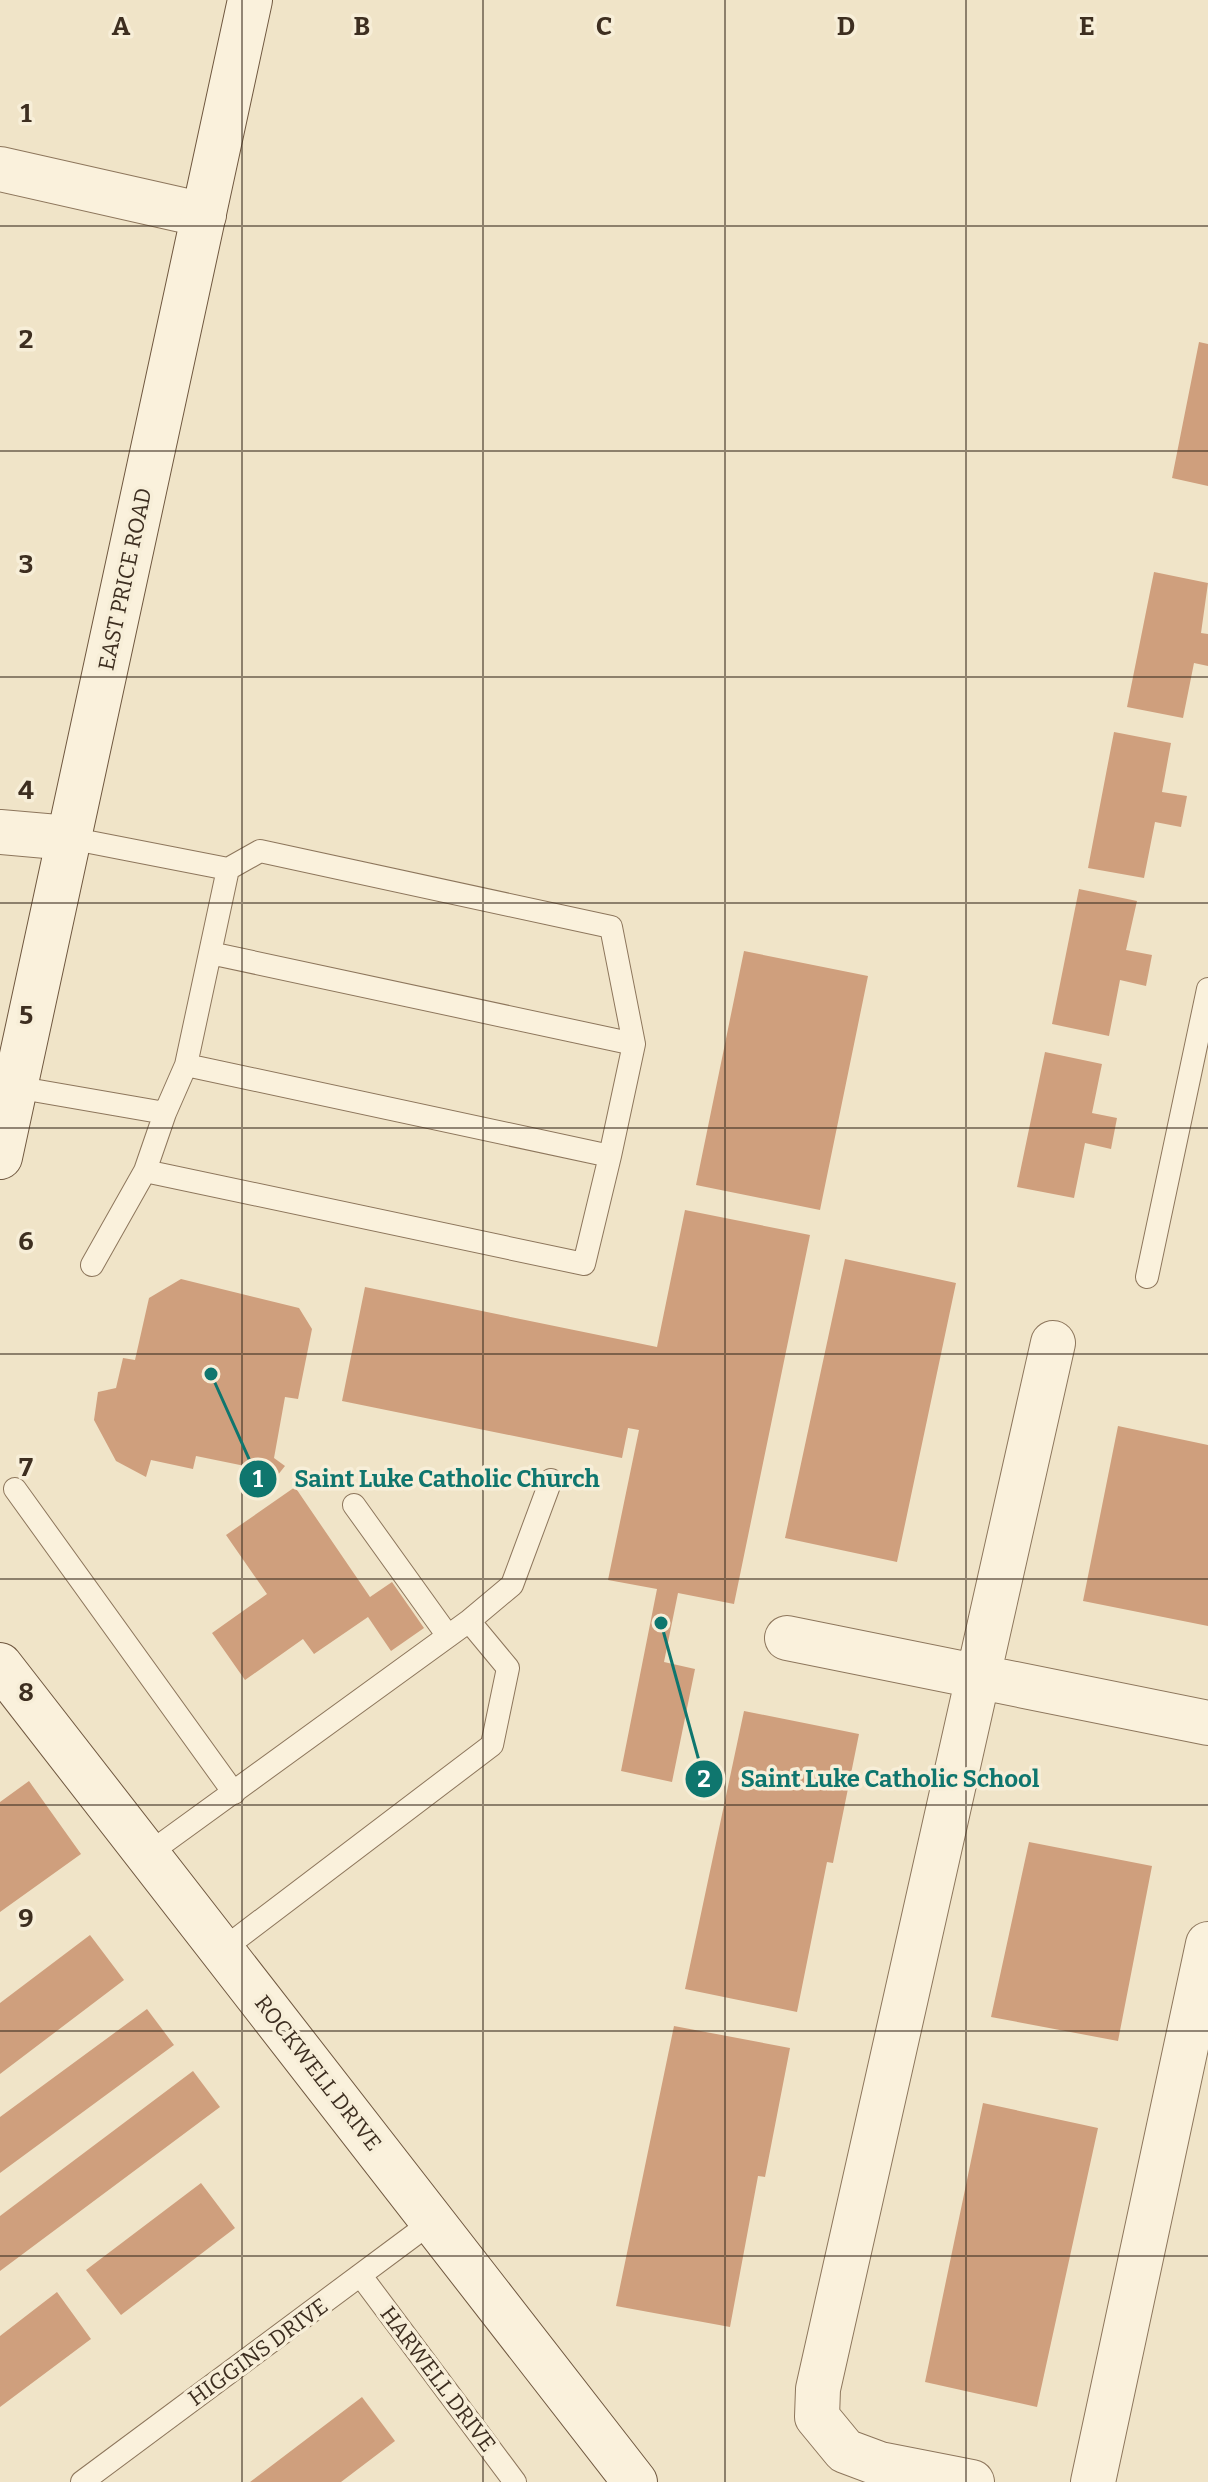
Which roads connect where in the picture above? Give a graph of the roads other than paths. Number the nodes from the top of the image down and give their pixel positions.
1 (250, 0) edge
2 (0, 169) edge
3 (204, 215) junction
4 (0, 832) edge
5 (69, 838) junction
6 (228, 869) junction
7 (210, 953) junction
8 (1208, 989) edge
9 (634, 1044) junction
10 (186, 1065) junction
11 (15, 1087) junction
12 (165, 1113) junction
13 (610, 1156) junction
14 (0, 1157) edge
15 (145, 1171) junction
16 (92, 1265) dead end
17 (1147, 1277) dead end
18 (1053, 1343) dead end
19 (551, 1480) dead end
20 (15, 1489) dead end
21 (354, 1505) dead end
22 (469, 1621) junction
23 (448, 1636) junction
24 (787, 1638) dead end
25 (0, 1665) edge
26 (978, 1676) junction
27 (1208, 1723) edge
28 (234, 1793) junction
29 (148, 1854) junction
30 (1208, 1944) edge
31 (222, 1950) junction
32 (433, 2221) junction
33 (361, 2276) junction
34 (82, 2482) edge
35 (515, 2482) edge
36 (635, 2482) edge
37 (972, 2482) edge
38 (1093, 2482) edge

1 - 3 street, EAST PRICE ROAD
2 - 3 street
3 - 5 street, EAST PRICE ROAD
4 - 5 street
5 - 6 lane
5 - 11 street, EAST PRICE ROAD
6 - 7 lane
6 - 9 lane
7 - 9 lane
7 - 10 lane
8 - 17 lane
9 - 13 lane
10 - 12 lane
10 - 13 lane
11 - 12 lane
11 - 14 street, EAST PRICE ROAD
12 - 15 lane
13 - 15 lane
15 - 16 lane
18 - 26 street
19 - 22 lane
20 - 28 lane
21 - 23 lane
22 - 23 lane
22 - 31 lane
23 - 28 lane
24 - 26 street
25 - 29 street, ROCKWELL DRIVE
26 - 27 street
26 - 37 street
28 - 29 lane
29 - 31 street, ROCKWELL DRIVE
30 - 38 street
31 - 32 street, ROCKWELL DRIVE
32 - 33 lane, HIGGINS DRIVE
32 - 36 street, ROCKWELL DRIVE
33 - 34 lane, HIGGINS DRIVE
33 - 35 lane, HARWELL DRIVE

